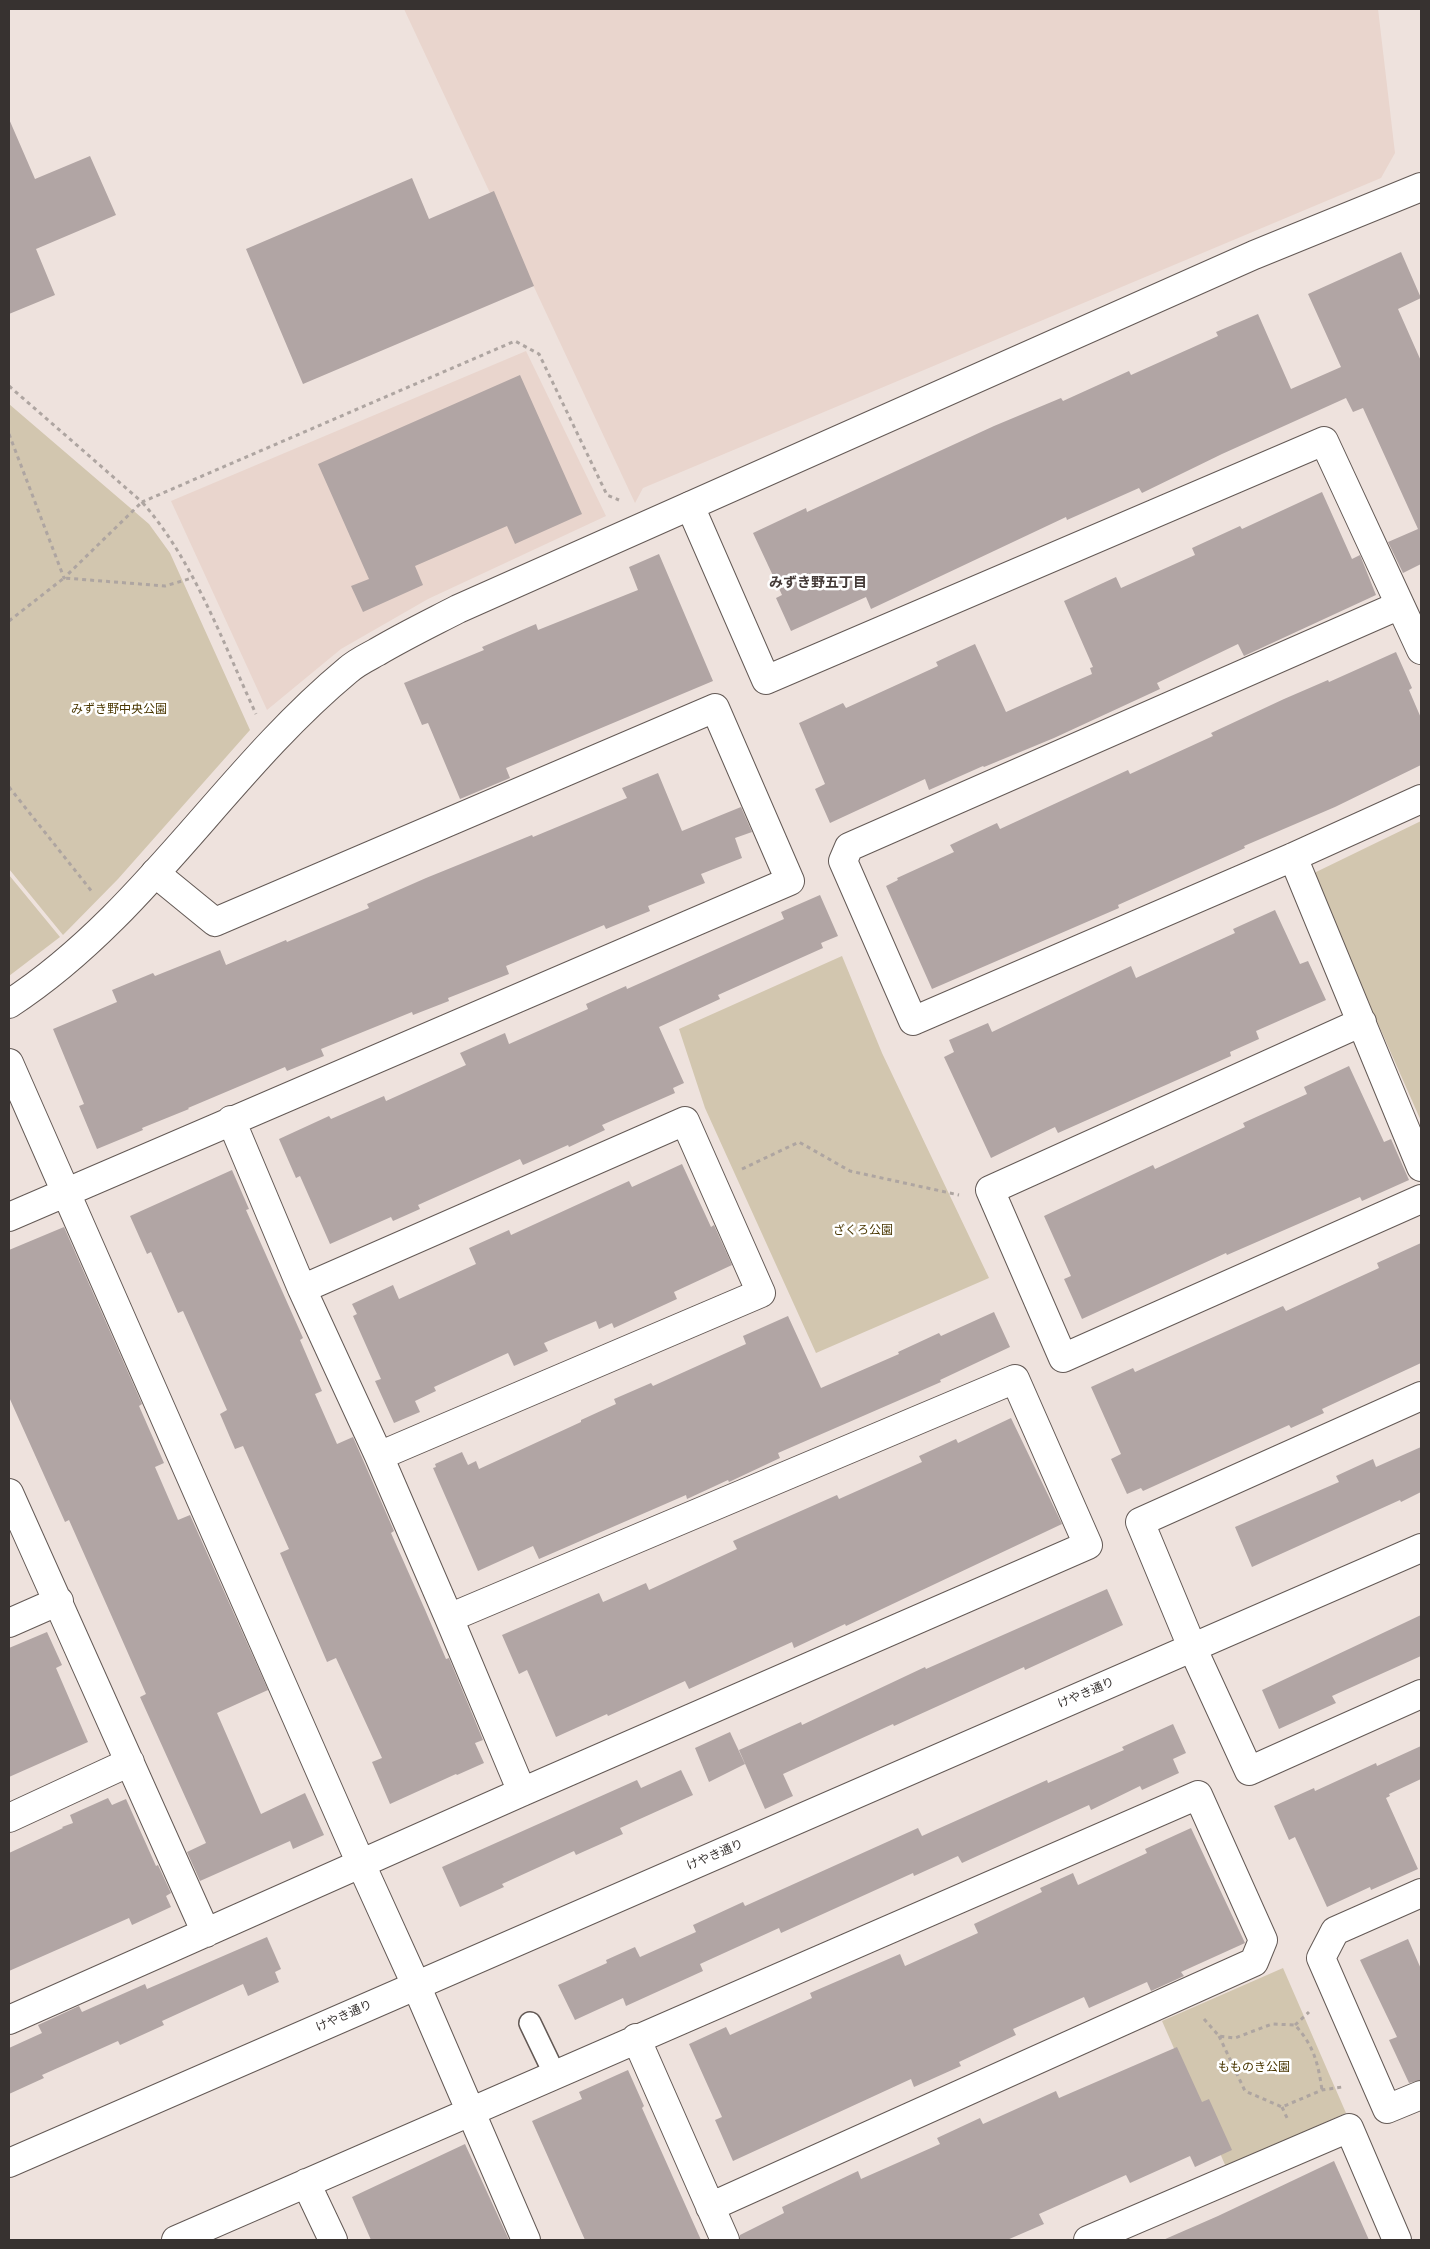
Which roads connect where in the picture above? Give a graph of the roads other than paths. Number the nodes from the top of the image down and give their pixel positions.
1 (1421, 187) edge
2 (690, 506) junction
3 (1400, 605) junction
4 (1421, 650) edge
5 (1421, 799) edge
6 (1293, 857) junction
7 (155, 873) junction
8 (9, 1004) edge
9 (1362, 1022) junction
10 (9, 1063) edge
11 (231, 1120) junction
12 (1421, 1167) edge
13 (65, 1191) junction
14 (1421, 1199) edge
15 (9, 1217) edge
16 (302, 1289) junction
17 (1421, 1396) edge
18 (379, 1456) junction
19 (9, 1493) edge
20 (1421, 1548) edge
21 (59, 1601) junction
22 (450, 1618) junction
23 (9, 1623) edge
24 (1192, 1647) junction
25 (1421, 1694) edge
26 (130, 1762) junction
27 (522, 1792) junction
28 (9, 1818) edge
29 (361, 1864) junction
30 (1421, 1893) edge
31 (206, 1933) junction
32 (416, 1985) junction
33 (9, 2020) edge
34 (530, 2023) dead end
35 (636, 2038) junction
36 (555, 2075) junction
37 (1421, 2095) edge
38 (470, 2111) junction
39 (9, 2162) edge
40 (306, 2183) junction
41 (710, 2207) junction
42 (176, 2240) edge
43 (334, 2240) edge
44 (526, 2240) edge
45 (724, 2240) edge
46 (1088, 2240) edge
47 (1397, 2240) edge

1 - 2 street
2 - 3 street
2 - 7 street
3 - 4 street
3 - 6 street
5 - 6 street
6 - 9 street
7 - 8 street
7 - 11 street
9 - 12 street
9 - 14 street
10 - 13 street
11 - 13 street
11 - 16 street
13 - 15 street
13 - 29 street
16 - 18 street
16 - 18 street
17 - 24 street
18 - 22 street
19 - 21 street
20 - 24 street, けやき通り
21 - 23 street
21 - 26 street
22 - 27 street
22 - 27 street
24 - 25 street
24 - 32 street, けやき通り
26 - 28 street
26 - 31 street
27 - 29 street
29 - 31 street
29 - 32 street
30 - 37 street
31 - 33 street
32 - 38 street
32 - 39 street, けやき通り
34 - 36 lane
35 - 36 street
35 - 41 street
35 - 41 street
36 - 38 street
38 - 40 street
38 - 44 street
40 - 42 street
40 - 43 street
41 - 45 street
46 - 47 street

